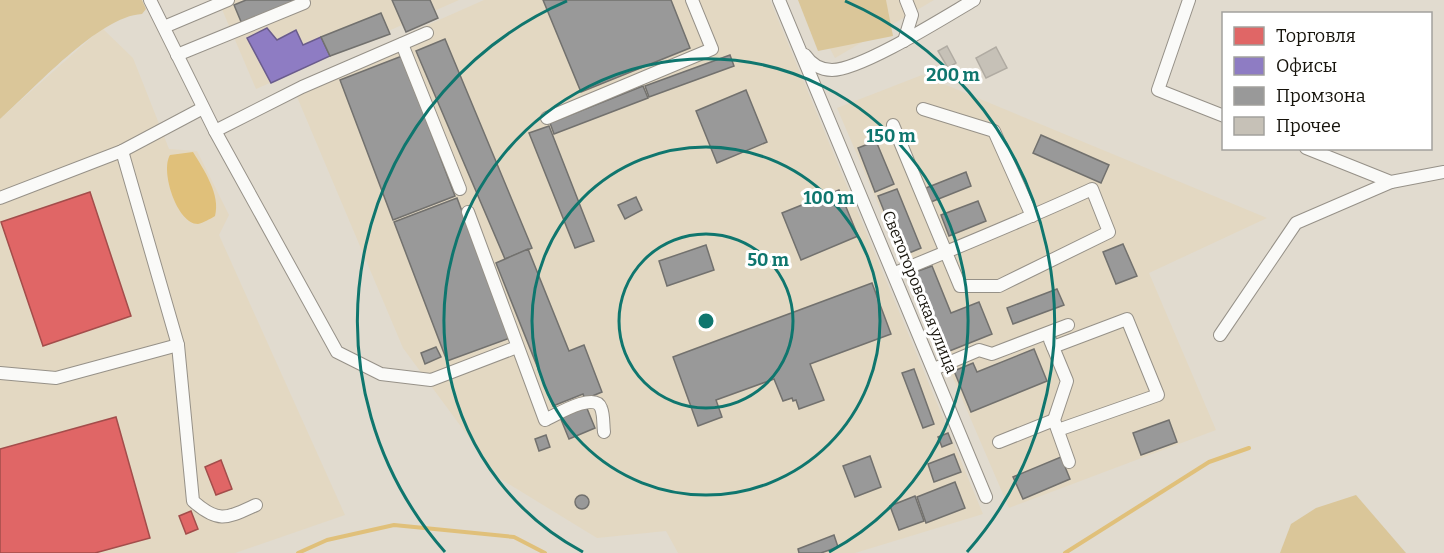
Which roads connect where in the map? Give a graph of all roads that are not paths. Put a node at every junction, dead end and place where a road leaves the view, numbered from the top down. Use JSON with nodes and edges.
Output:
{"nodes":[{"id":1,"x":150,"y":0,"type":"edge"},
{"id":2,"x":228,"y":0,"type":"edge"},
{"id":3,"x":692,"y":0,"type":"edge"},
{"id":4,"x":779,"y":0,"type":"edge"},
{"id":5,"x":906,"y":0,"type":"edge"},
{"id":6,"x":974,"y":0,"type":"edge"},
{"id":7,"x":1189,"y":0,"type":"edge"},
{"id":8,"x":304,"y":3,"type":"dead end"},
{"id":9,"x":164,"y":27,"type":"junction"},
{"id":10,"x":427,"y":33,"type":"dead end"},
{"id":11,"x":904,"y":40,"type":"junction"},
{"id":12,"x":402,"y":44,"type":"junction"},
{"id":13,"x":800,"y":49,"type":"junction"},
{"id":14,"x":177,"y":55,"type":"junction"},
{"id":15,"x":203,"y":108,"type":"junction"},
{"id":16,"x":923,"y":110,"type":"dead end"},
{"id":17,"x":1222,"y":115,"type":"edge"},
{"id":18,"x":547,"y":118,"type":"dead end"},
{"id":19,"x":894,"y":125,"type":"dead end"},
{"id":20,"x":215,"y":131,"type":"junction"},
{"id":21,"x":1311,"y":150,"type":"edge"},
{"id":22,"x":122,"y":151,"type":"junction"},
{"id":23,"x":1444,"y":172,"type":"edge"},
{"id":24,"x":1391,"y":182,"type":"junction"},
{"id":25,"x":460,"y":189,"type":"dead end"},
{"id":26,"x":0,"y":198,"type":"edge"},
{"id":27,"x":468,"y":212,"type":"dead end"},
{"id":28,"x":1032,"y":216,"type":"junction"},
{"id":29,"x":946,"y":252,"type":"junction"},
{"id":30,"x":894,"y":273,"type":"junction"},
{"id":31,"x":1068,"y":325,"type":"dead end"},
{"id":32,"x":1048,"y":333,"type":"junction"},
{"id":33,"x":1220,"y":335,"type":"dead end"},
{"id":34,"x":178,"y":345,"type":"junction"},
{"id":35,"x":517,"y":347,"type":"junction"},
{"id":36,"x":1053,"y":347,"type":"junction"},
{"id":37,"x":934,"y":369,"type":"junction"},
{"id":38,"x":0,"y":373,"type":"edge"},
{"id":39,"x":1056,"y":425,"type":"junction"},
{"id":40,"x":604,"y":432,"type":"dead end"},
{"id":41,"x":999,"y":442,"type":"dead end"},
{"id":42,"x":1069,"y":462,"type":"dead end"},
{"id":43,"x":986,"y":497,"type":"dead end"},
{"id":44,"x":256,"y":505,"type":"dead end"}],
"edges":[{"from":1,"to":9,"type":"street"},
{"from":2,"to":9,"type":"street"},
{"from":3,"to":18,"type":"street"},
{"from":4,"to":13,"type":"street","name":"Светогоровская улица"},
{"from":5,"to":11,"type":"street"},
{"from":6,"to":11,"type":"street"},
{"from":7,"to":17,"type":"street"},
{"from":8,"to":14,"type":"street"},
{"from":9,"to":14,"type":"street"},
{"from":10,"to":12,"type":"street"},
{"from":11,"to":13,"type":"street"},
{"from":12,"to":20,"type":"street"},
{"from":12,"to":25,"type":"street"},
{"from":13,"to":30,"type":"street","name":"Светогоровская улица"},
{"from":14,"to":15,"type":"street"},
{"from":15,"to":20,"type":"street"},
{"from":15,"to":22,"type":"street"},
{"from":16,"to":28,"type":"street"},
{"from":19,"to":29,"type":"street"},
{"from":20,"to":35,"type":"street"},
{"from":21,"to":24,"type":"street"},
{"from":22,"to":26,"type":"street"},
{"from":22,"to":34,"type":"street"},
{"from":23,"to":24,"type":"street"},
{"from":24,"to":33,"type":"street"},
{"from":27,"to":35,"type":"street"},
{"from":28,"to":29,"type":"street"},
{"from":28,"to":29,"type":"street"},
{"from":29,"to":30,"type":"street"},
{"from":30,"to":37,"type":"street","name":"Светогоровская улица"},
{"from":31,"to":32,"type":"street"},
{"from":32,"to":36,"type":"street"},
{"from":32,"to":37,"type":"street"},
{"from":34,"to":38,"type":"street"},
{"from":34,"to":44,"type":"street"},
{"from":35,"to":40,"type":"street"},
{"from":36,"to":39,"type":"street"},
{"from":36,"to":39,"type":"street"},
{"from":37,"to":43,"type":"street","name":"Светогоровская улица"},
{"from":39,"to":41,"type":"street"},
{"from":39,"to":42,"type":"street"}]}
